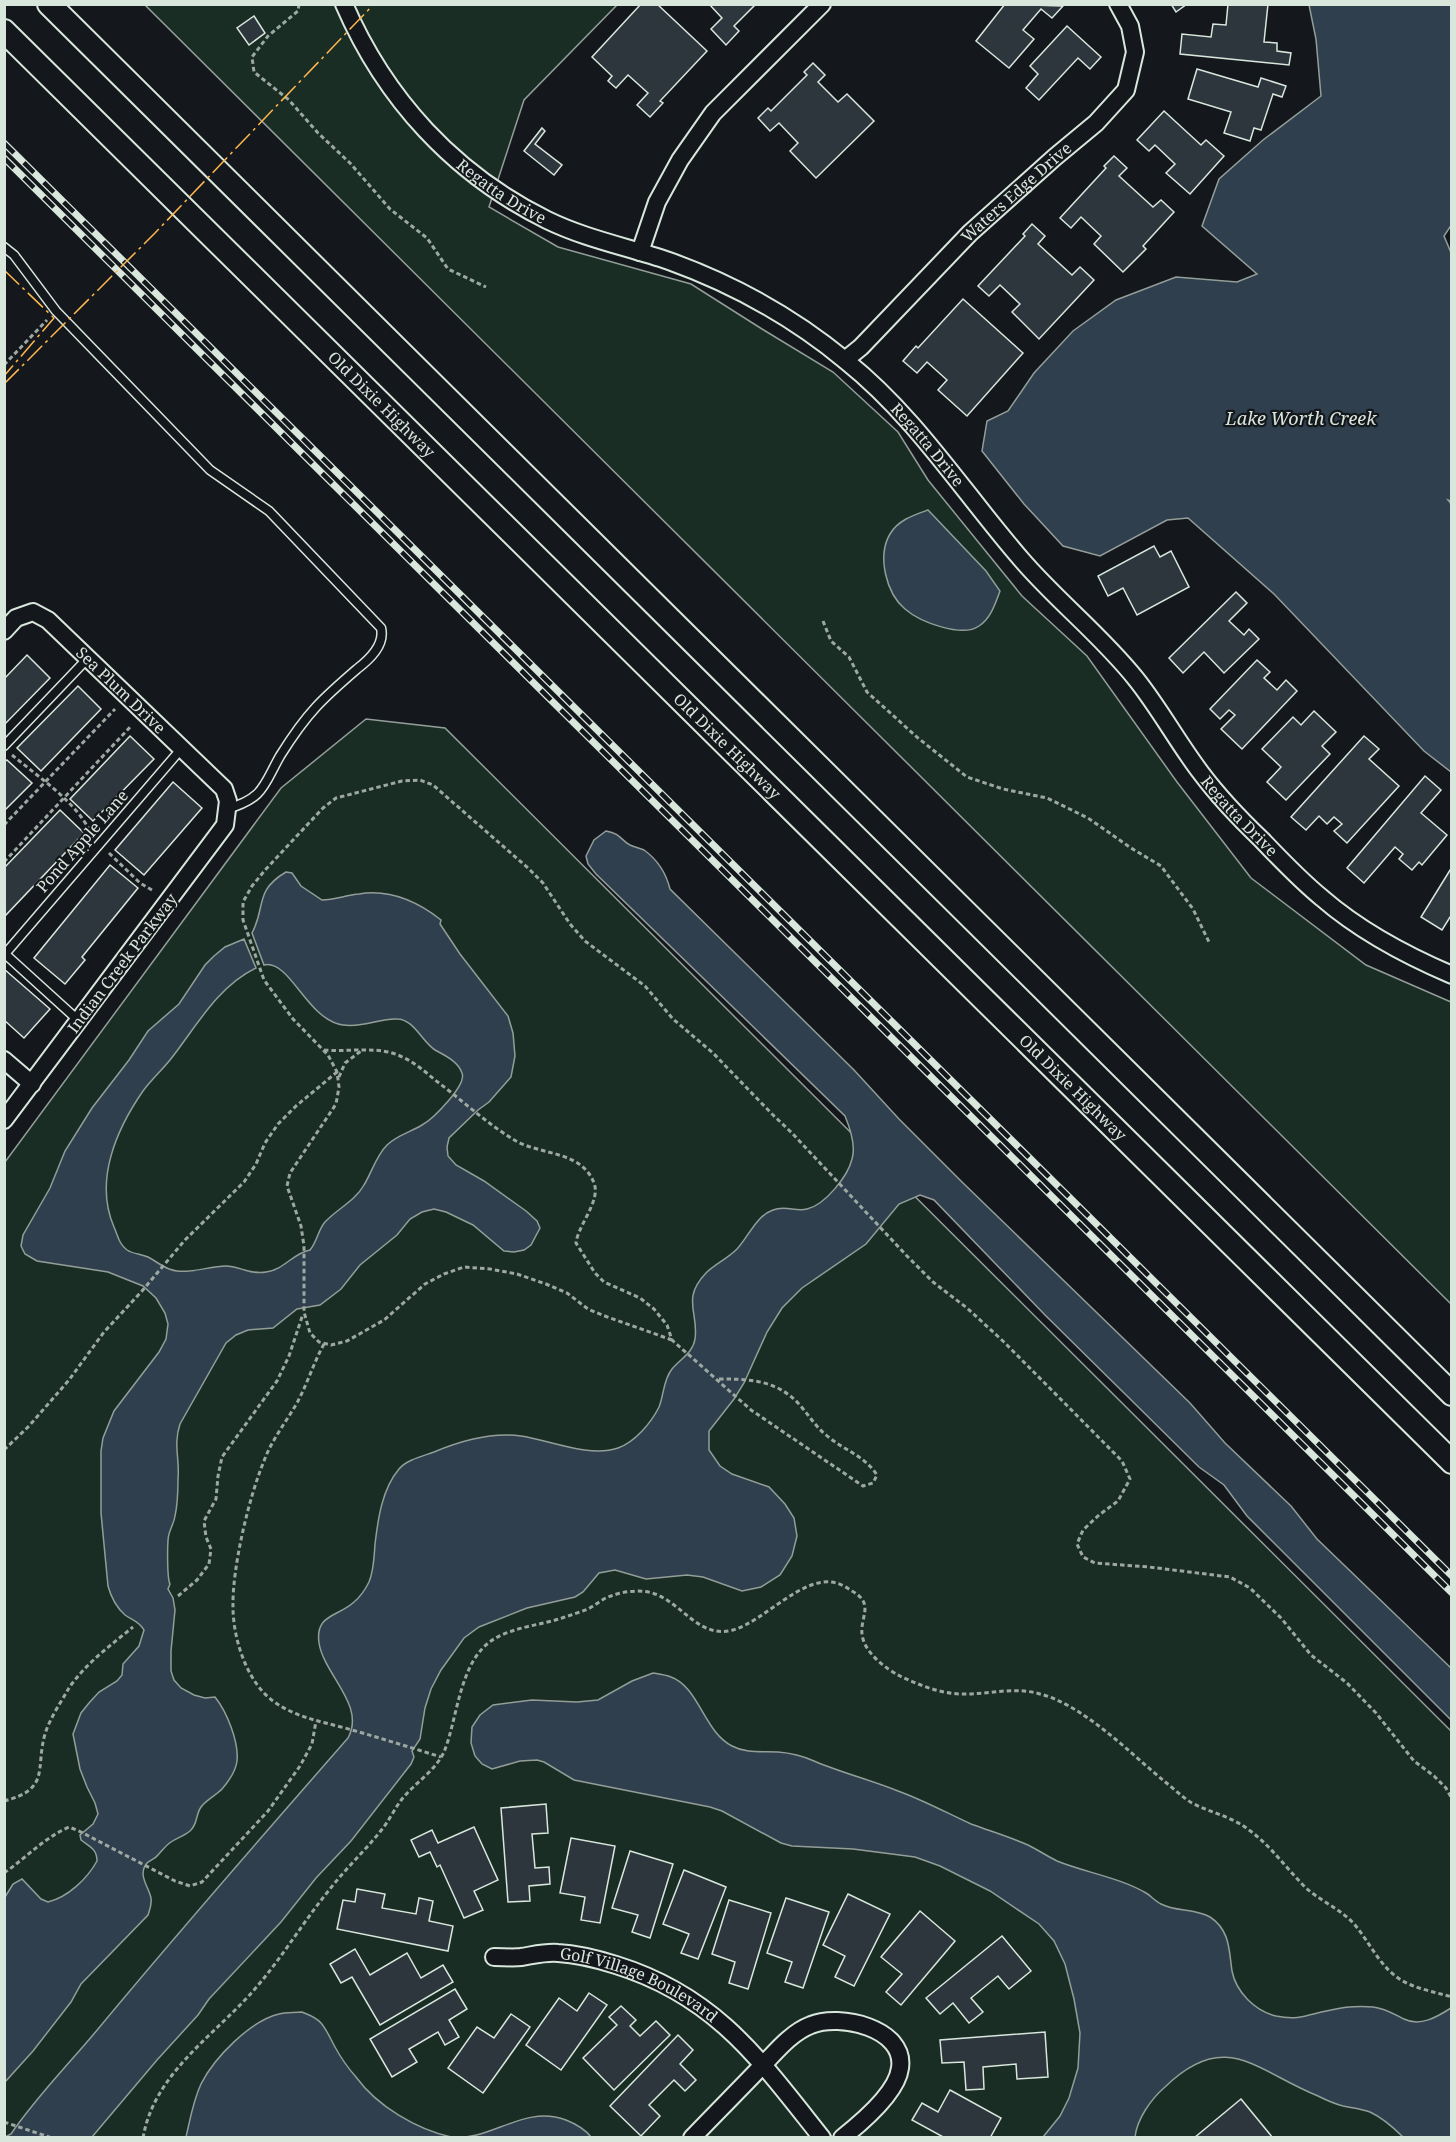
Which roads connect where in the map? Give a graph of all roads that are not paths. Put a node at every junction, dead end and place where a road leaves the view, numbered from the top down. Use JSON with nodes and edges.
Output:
{"nodes":[{"id":1,"x":49,"y":4,"type":"edge"},
{"id":2,"x":344,"y":4,"type":"edge"},
{"id":3,"x":822,"y":4,"type":"edge"},
{"id":4,"x":1118,"y":4,"type":"edge"},
{"id":5,"x":4,"y":31,"type":"edge"},
{"id":6,"x":4,"y":247,"type":"edge"},
{"id":7,"x":640,"y":252,"type":"junction"},
{"id":8,"x":845,"y":360,"type":"junction"},
{"id":9,"x":4,"y":631,"type":"edge"},
{"id":10,"x":88,"y":658,"type":"junction"},
{"id":11,"x":6,"y":748,"type":"edge"},
{"id":12,"x":182,"y":748,"type":"junction"},
{"id":13,"x":228,"y":805,"type":"junction"},
{"id":14,"x":5,"y":954,"type":"edge"},
{"id":15,"x":1452,"y":975,"type":"edge"},
{"id":16,"x":79,"y":1021,"type":"junction"},
{"id":17,"x":4,"y":1060,"type":"edge"},
{"id":18,"x":32,"y":1084,"type":"junction"},
{"id":19,"x":4,"y":1120,"type":"edge"},
{"id":20,"x":1452,"y":1394,"type":"edge"},
{"id":21,"x":1452,"y":1462,"type":"edge"},
{"id":22,"x":494,"y":1957,"type":"dead end"},
{"id":23,"x":764,"y":2064,"type":"junction"},
{"id":24,"x":692,"y":2138,"type":"edge"},
{"id":25,"x":822,"y":2138,"type":"edge"},
{"id":26,"x":842,"y":2138,"type":"edge"}],
"edges":[{"from":1,"to":20,"type":"main road"},
{"from":2,"to":7,"type":"street","name":"Regatta Drive"},
{"from":3,"to":7,"type":"street"},
{"from":4,"to":8,"type":"street","name":"Waters Edge Drive"},
{"from":5,"to":21,"type":"main road","name":"Old Dixie Highway"},
{"from":6,"to":13,"type":"lane"},
{"from":7,"to":8,"type":"street","name":"Regatta Drive"},
{"from":8,"to":15,"type":"street","name":"Regatta Drive"},
{"from":9,"to":10,"type":"street","name":"Sea Plum Drive"},
{"from":10,"to":11,"type":"lane"},
{"from":10,"to":12,"type":"street","name":"Sea Plum Drive"},
{"from":12,"to":13,"type":"street","name":"Sea Plum Drive"},
{"from":12,"to":14,"type":"lane","name":"Pond Apple Lane"},
{"from":13,"to":16,"type":"street","name":"Indian Creek Parkway"},
{"from":14,"to":16,"type":"lane"},
{"from":16,"to":18,"type":"street","name":"Indian Creek Parkway"},
{"from":17,"to":18,"type":"street"},
{"from":18,"to":19,"type":"street","name":"Indian Creek Parkway"},
{"from":22,"to":23,"type":"street","name":"Golf Village Boulevard"},
{"from":23,"to":24,"type":"street"},
{"from":23,"to":25,"type":"street","name":"Golf Village Boulevard"},
{"from":23,"to":26,"type":"street"}]}
